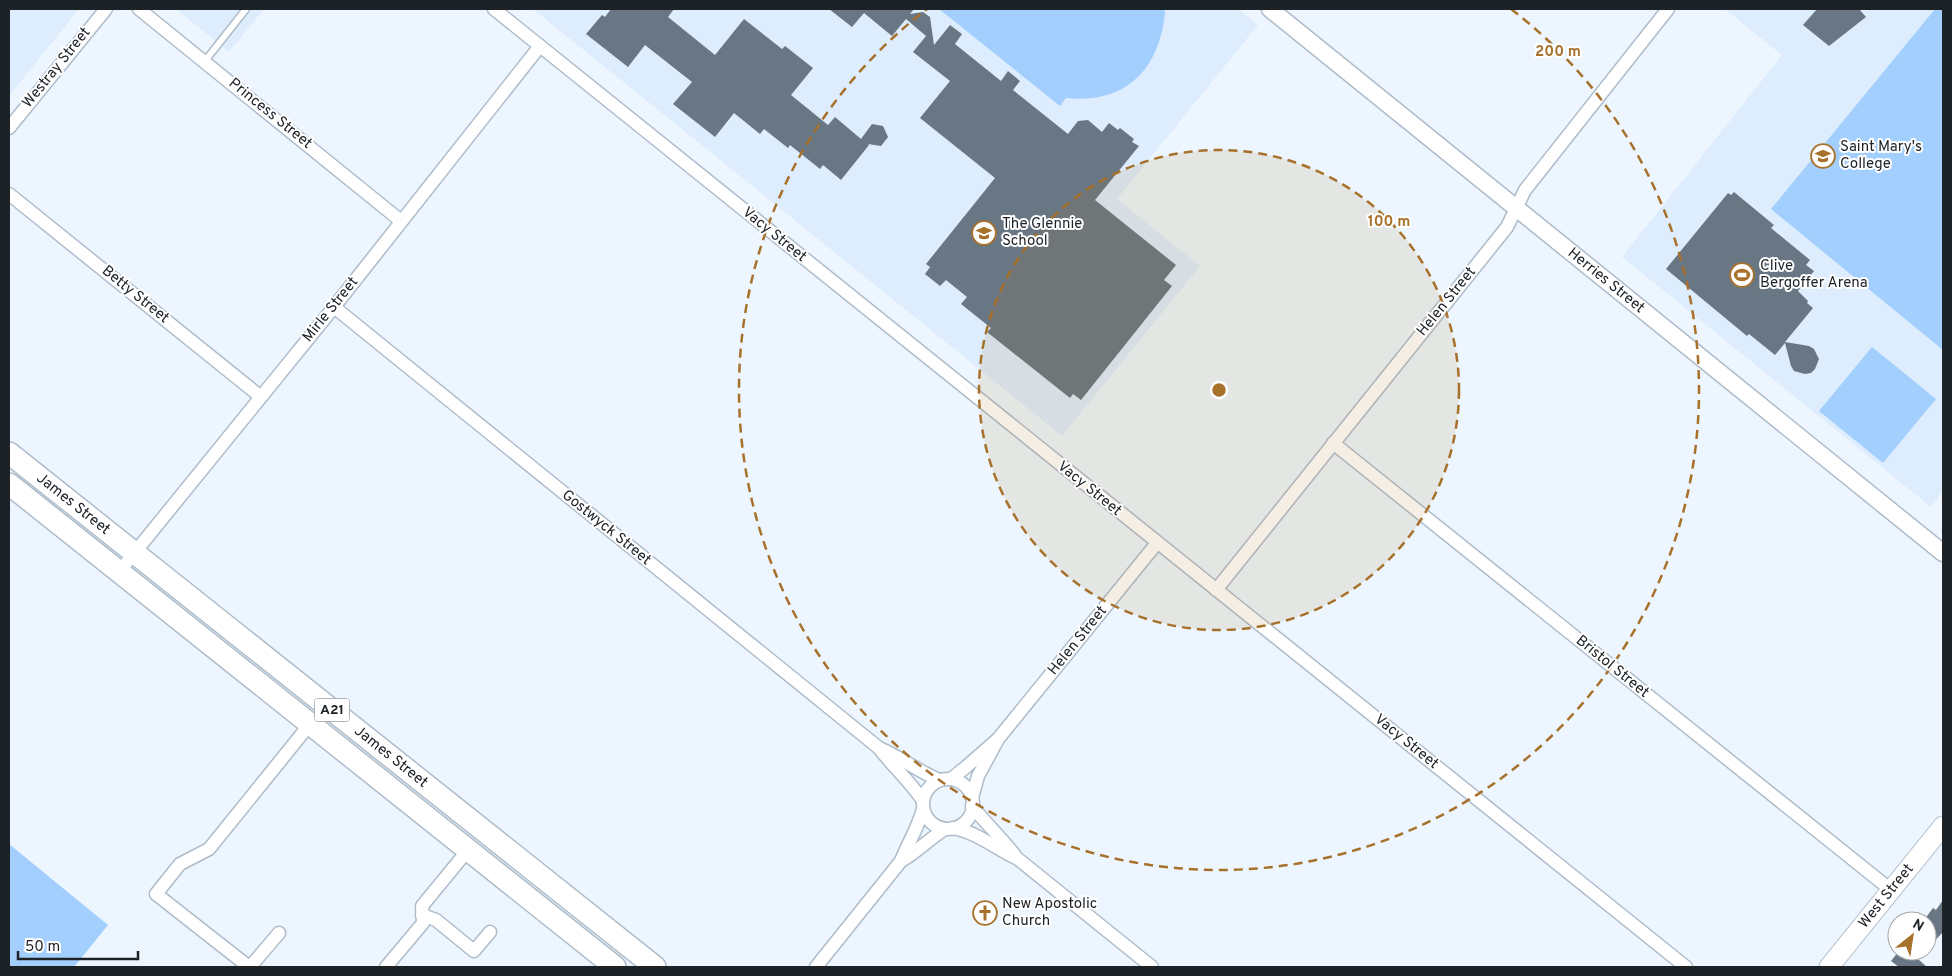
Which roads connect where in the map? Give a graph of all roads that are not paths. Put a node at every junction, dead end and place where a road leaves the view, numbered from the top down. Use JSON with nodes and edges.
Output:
{"nodes":[{"id":1,"x":106,"y":9,"type":"edge"},
{"id":2,"x":139,"y":9,"type":"edge"},
{"id":3,"x":246,"y":9,"type":"edge"},
{"id":4,"x":494,"y":9,"type":"edge"},
{"id":5,"x":1270,"y":9,"type":"edge"},
{"id":6,"x":1668,"y":9,"type":"edge"},
{"id":7,"x":540,"y":46,"type":"junction"},
{"id":8,"x":205,"y":61,"type":"junction"},
{"id":9,"x":9,"y":128,"type":"edge"},
{"id":10,"x":9,"y":194,"type":"edge"},
{"id":11,"x":1517,"y":208,"type":"junction"},
{"id":12,"x":401,"y":221,"type":"junction"},
{"id":13,"x":334,"y":307,"type":"junction"},
{"id":14,"x":261,"y":397,"type":"junction"},
{"id":15,"x":1333,"y":443,"type":"junction"},
{"id":16,"x":9,"y":453,"type":"edge"},
{"id":17,"x":9,"y":484,"type":"edge"},
{"id":18,"x":1157,"y":543,"type":"junction"},
{"id":19,"x":1943,"y":553,"type":"edge"},
{"id":20,"x":135,"y":554,"type":"junction"},
{"id":21,"x":119,"y":572,"type":"junction"},
{"id":22,"x":1216,"y":590,"type":"junction"},
{"id":23,"x":310,"y":724,"type":"junction"},
{"id":24,"x":998,"y":739,"type":"junction"},
{"id":25,"x":879,"y":748,"type":"junction"},
{"id":26,"x":945,"y":780,"type":"junction"},
{"id":27,"x":972,"y":802,"type":"junction"},
{"id":28,"x":923,"y":805,"type":"junction"},
{"id":29,"x":1943,"y":826,"type":"edge"},
{"id":30,"x":949,"y":828,"type":"junction"},
{"id":31,"x":468,"y":850,"type":"junction"},
{"id":32,"x":1018,"y":859,"type":"junction"},
{"id":33,"x":901,"y":862,"type":"junction"},
{"id":34,"x":1891,"y":890,"type":"junction"},
{"id":35,"x":422,"y":915,"type":"junction"},
{"id":36,"x":490,"y":932,"type":"dead end"},
{"id":37,"x":279,"y":933,"type":"dead end"},
{"id":38,"x":250,"y":967,"type":"edge"},
{"id":39,"x":386,"y":967,"type":"edge"},
{"id":40,"x":615,"y":967,"type":"edge"},
{"id":41,"x":655,"y":967,"type":"edge"},
{"id":42,"x":816,"y":967,"type":"edge"},
{"id":43,"x":1152,"y":967,"type":"edge"},
{"id":44,"x":1686,"y":967,"type":"edge"},
{"id":45,"x":1830,"y":967,"type":"edge"}],
"edges":[{"from":1,"to":9,"type":"street","name":"Westray Street"},
{"from":2,"to":8,"type":"street","name":"Princess Street"},
{"from":3,"to":8,"type":"lane"},
{"from":4,"to":7,"type":"street","name":"Vacy Street"},
{"from":5,"to":11,"type":"street","name":"Herries Street"},
{"from":6,"to":11,"type":"street","name":"Helen Street"},
{"from":7,"to":12,"type":"street","name":"Mirle Street"},
{"from":7,"to":18,"type":"street","name":"Vacy Street"},
{"from":8,"to":12,"type":"street","name":"Princess Street"},
{"from":10,"to":14,"type":"street","name":"Betty Street"},
{"from":11,"to":15,"type":"street","name":"Helen Street"},
{"from":11,"to":19,"type":"street","name":"Herries Street"},
{"from":12,"to":13,"type":"street","name":"Mirle Street"},
{"from":13,"to":14,"type":"street","name":"Mirle Street"},
{"from":13,"to":25,"type":"street","name":"Gostwyck Street"},
{"from":14,"to":20,"type":"street","name":"Mirle Street"},
{"from":15,"to":22,"type":"street","name":"Helen Street"},
{"from":15,"to":34,"type":"street","name":"Bristol Street"},
{"from":16,"to":20,"type":"highway","name":"James Street","number":"A21"},
{"from":17,"to":21,"type":"highway","name":"James Street","number":"A21"},
{"from":18,"to":22,"type":"street","name":"Vacy Street"},
{"from":18,"to":24,"type":"street","name":"Helen Street"},
{"from":20,"to":21,"type":"street","name":"Mirle Street"},
{"from":20,"to":41,"type":"highway","name":"James Street","number":"A21"},
{"from":21,"to":23,"type":"highway","name":"James Street","number":"A21"},
{"from":22,"to":44,"type":"street","name":"Vacy Street"},
{"from":23,"to":31,"type":"highway","name":"James Street","number":"A21"},
{"from":23,"to":38,"type":"street"},
{"from":24,"to":26,"type":"street","name":"Helen Street"},
{"from":24,"to":27,"type":"street","name":"Helen Street"},
{"from":25,"to":26,"type":"street","name":"Gostwyck Street"},
{"from":25,"to":28,"type":"street","name":"Gostwyck Street"},
{"from":26,"to":27,"type":"street"},
{"from":26,"to":28,"type":"street"},
{"from":27,"to":30,"type":"street"},
{"from":27,"to":32,"type":"street"},
{"from":28,"to":30,"type":"street"},
{"from":28,"to":33,"type":"street"},
{"from":29,"to":34,"type":"main road","name":"West Street"},
{"from":30,"to":32,"type":"street"},
{"from":30,"to":33,"type":"street"},
{"from":31,"to":35,"type":"street"},
{"from":31,"to":40,"type":"highway","name":"James Street","number":"A21"},
{"from":32,"to":43,"type":"street"},
{"from":33,"to":42,"type":"street"},
{"from":34,"to":45,"type":"main road","name":"West Street"},
{"from":35,"to":36,"type":"street"},
{"from":35,"to":39,"type":"street"},
{"from":37,"to":38,"type":"street"}]}
